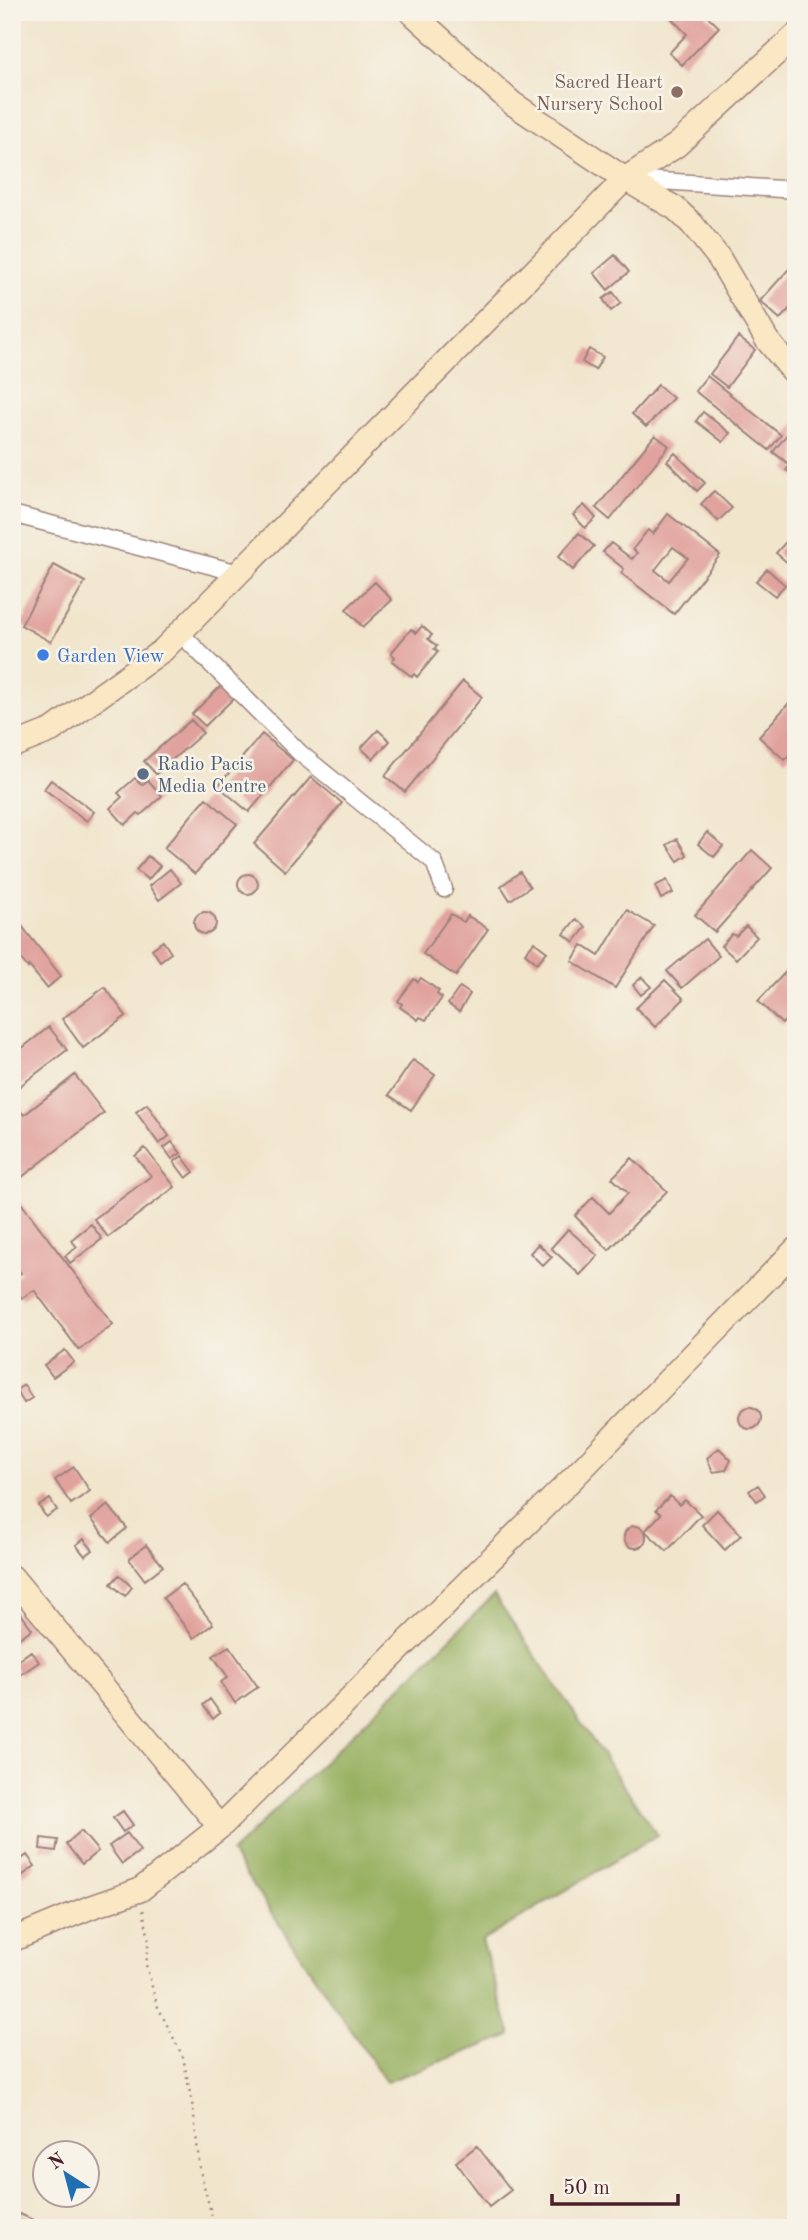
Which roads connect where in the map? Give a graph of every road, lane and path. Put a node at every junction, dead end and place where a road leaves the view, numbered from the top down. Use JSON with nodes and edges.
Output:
{"nodes":[{"id":1,"x":411,"y":12,"type":"edge"},
{"id":2,"x":796,"y":35,"type":"edge"},
{"id":3,"x":625,"y":179,"type":"junction"},
{"id":4,"x":796,"y":190,"type":"edge"},
{"id":5,"x":796,"y":375,"type":"edge"},
{"id":6,"x":12,"y":514,"type":"edge"},
{"id":7,"x":239,"y":573,"type":"junction"},
{"id":8,"x":180,"y":633,"type":"junction"},
{"id":9,"x":12,"y":746,"type":"edge"},
{"id":10,"x":444,"y":890,"type":"dead end"},
{"id":11,"x":796,"y":1249,"type":"edge"},
{"id":12,"x":12,"y":1577,"type":"edge"},
{"id":13,"x":220,"y":1826,"type":"junction"},
{"id":14,"x":140,"y":1890,"type":"junction"},
{"id":15,"x":12,"y":1940,"type":"edge"},
{"id":16,"x":215,"y":2228,"type":"edge"}],
"edges":[{"from":1,"to":3,"type":"street"},
{"from":2,"to":3,"type":"street"},
{"from":3,"to":4,"type":"street"},
{"from":3,"to":5,"type":"street"},
{"from":3,"to":7,"type":"street"},
{"from":6,"to":7,"type":"street"},
{"from":7,"to":8,"type":"street"},
{"from":8,"to":9,"type":"street"},
{"from":8,"to":10,"type":"street"},
{"from":11,"to":13,"type":"street"},
{"from":12,"to":13,"type":"street"},
{"from":13,"to":14,"type":"street"},
{"from":14,"to":15,"type":"street"},
{"from":14,"to":16,"type":"path"}]}
